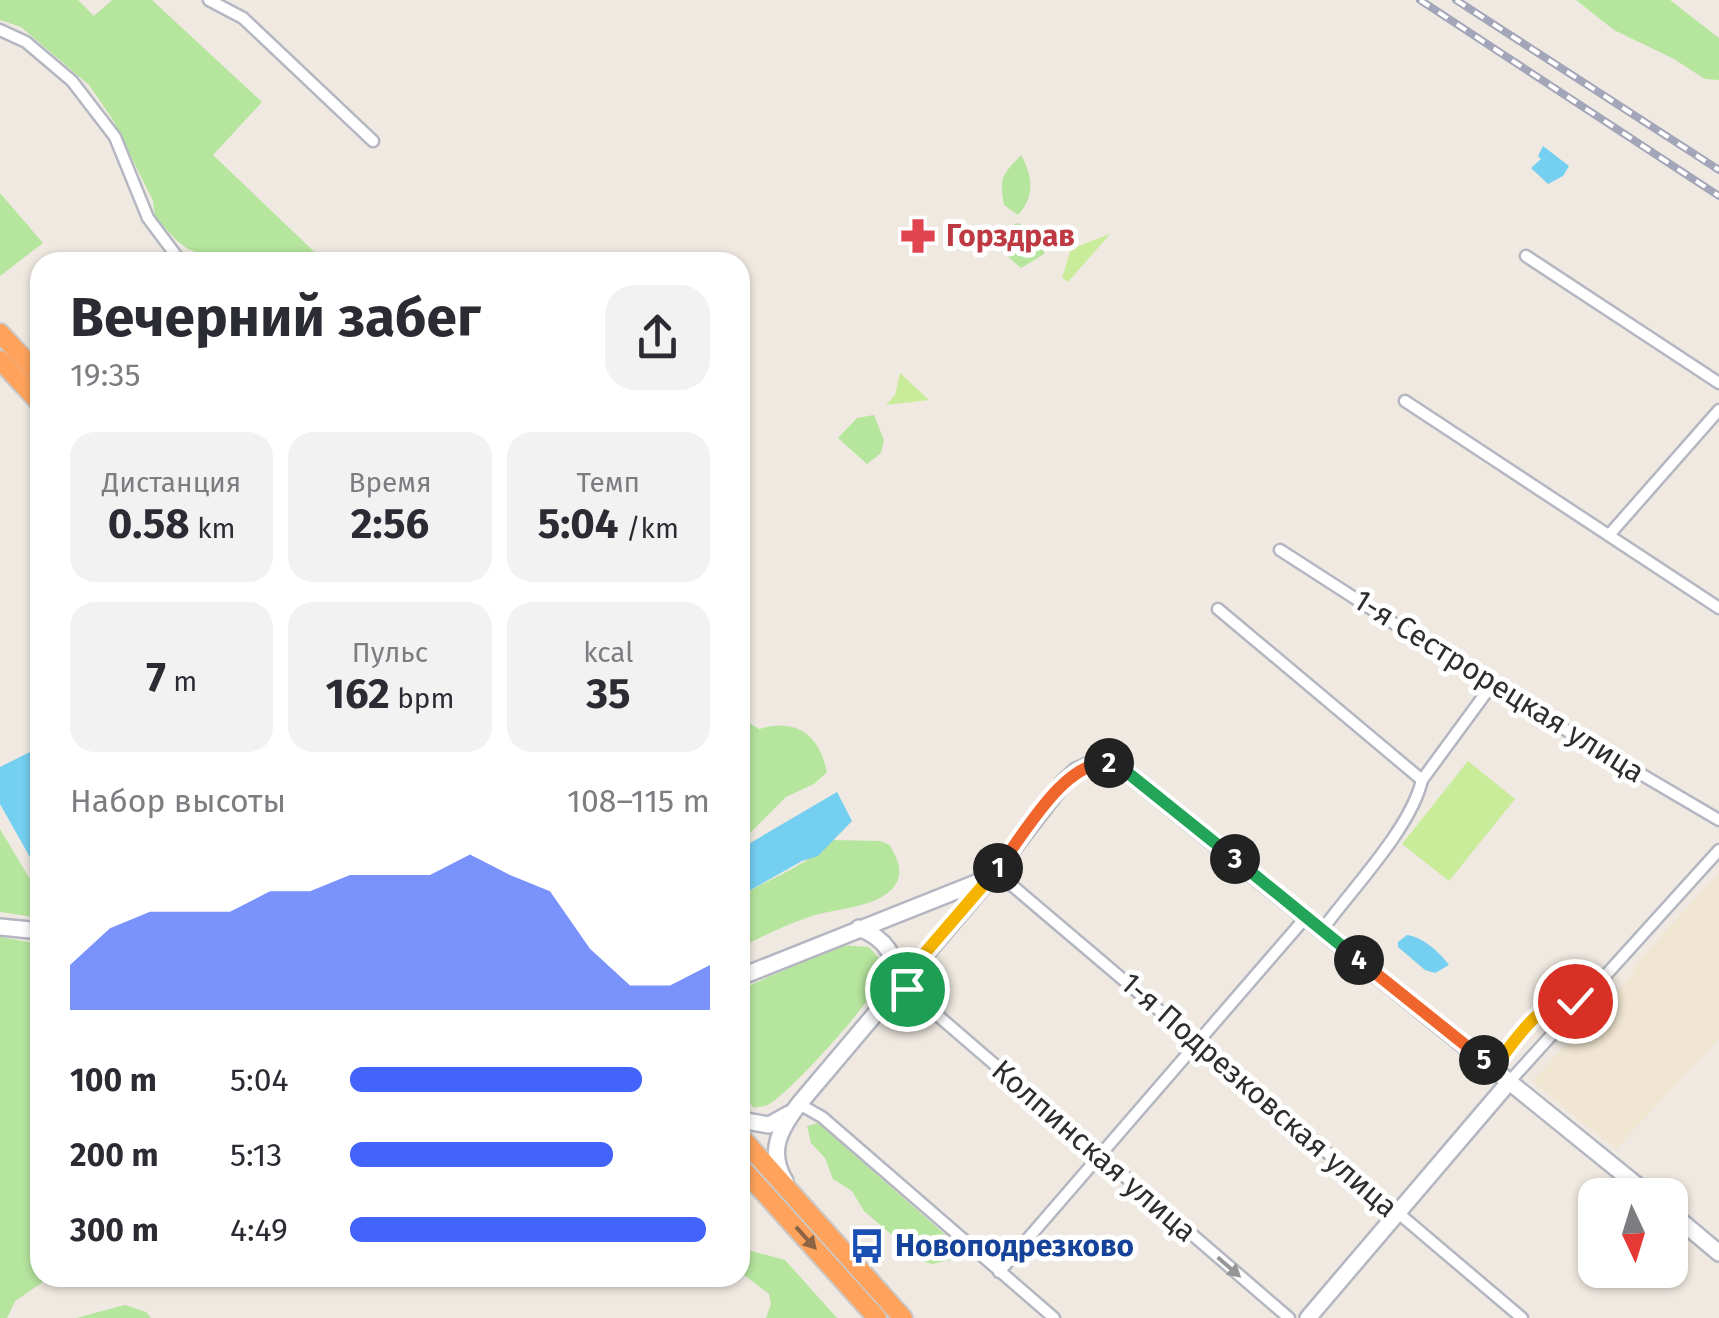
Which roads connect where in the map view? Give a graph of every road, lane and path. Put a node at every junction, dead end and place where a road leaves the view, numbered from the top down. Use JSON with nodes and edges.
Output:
{"nodes":[{"id":1,"x":208,"y":0,"type":"edge"},
{"id":2,"x":0,"y":30,"type":"edge"},
{"id":3,"x":373,"y":141,"type":"dead end"},
{"id":4,"x":174,"y":252,"type":"edge"},
{"id":5,"x":1526,"y":256,"type":"dead end"},
{"id":6,"x":0,"y":332,"type":"edge"},
{"id":7,"x":0,"y":360,"type":"edge"},
{"id":8,"x":30,"y":365,"type":"edge"},
{"id":9,"x":1719,"y":382,"type":"edge"},
{"id":10,"x":30,"y":393,"type":"edge"},
{"id":11,"x":1405,"y":401,"type":"dead end"},
{"id":12,"x":1719,"y":410,"type":"edge"},
{"id":13,"x":1610,"y":535,"type":"junction"},
{"id":14,"x":1280,"y":550,"type":"dead end"},
{"id":15,"x":1719,"y":608,"type":"edge"},
{"id":16,"x":1218,"y":610,"type":"dead end"},
{"id":17,"x":1491,"y":686,"type":"junction"},
{"id":18,"x":1422,"y":780,"type":"junction"},
{"id":19,"x":1719,"y":820,"type":"edge"},
{"id":20,"x":1719,"y":850,"type":"edge"},
{"id":21,"x":993,"y":874,"type":"junction"},
{"id":22,"x":1306,"y":917,"type":"junction"},
{"id":23,"x":0,"y":927,"type":"edge"},
{"id":24,"x":860,"y":928,"type":"junction"},
{"id":25,"x":30,"y":930,"type":"edge"},
{"id":26,"x":1322,"y":930,"type":"junction"},
{"id":27,"x":750,"y":972,"type":"edge"},
{"id":28,"x":900,"y":982,"type":"junction"},
{"id":29,"x":1580,"y":1002,"type":"junction"},
{"id":30,"x":1199,"y":1042,"type":"junction"},
{"id":31,"x":1493,"y":1068,"type":"junction"},
{"id":32,"x":1510,"y":1081,"type":"junction"},
{"id":33,"x":798,"y":1104,"type":"junction"},
{"id":34,"x":750,"y":1123,"type":"edge"},
{"id":35,"x":750,"y":1147,"type":"edge"},
{"id":36,"x":1102,"y":1158,"type":"junction"},
{"id":37,"x":750,"y":1177,"type":"edge"},
{"id":38,"x":1628,"y":1178,"type":"edge"},
{"id":39,"x":795,"y":1197,"type":"junction"},
{"id":40,"x":1398,"y":1214,"type":"junction"},
{"id":41,"x":1688,"y":1227,"type":"edge"},
{"id":42,"x":1719,"y":1252,"type":"edge"},
{"id":43,"x":1000,"y":1272,"type":"junction"},
{"id":44,"x":878,"y":1318,"type":"edge"},
{"id":45,"x":903,"y":1318,"type":"edge"},
{"id":46,"x":1054,"y":1318,"type":"edge"},
{"id":47,"x":1289,"y":1318,"type":"edge"},
{"id":48,"x":1308,"y":1318,"type":"edge"},
{"id":49,"x":1522,"y":1318,"type":"edge"}],
"edges":[{"from":1,"to":3,"type":"street"},
{"from":2,"to":4,"type":"street"},
{"from":5,"to":9,"type":"street"},
{"from":6,"to":8,"type":"highway"},
{"from":7,"to":10,"type":"highway"},
{"from":11,"to":13,"type":"street"},
{"from":12,"to":13,"type":"street"},
{"from":13,"to":15,"type":"street"},
{"from":14,"to":17,"type":"street","name":"1-я Сестрорецкая улица"},
{"from":16,"to":18,"type":"street"},
{"from":17,"to":18,"type":"street"},
{"from":17,"to":19,"type":"street","name":"1-я Сестрорецкая улица"},
{"from":18,"to":26,"type":"street"},
{"from":20,"to":29,"type":"street"},
{"from":21,"to":22,"type":"street"},
{"from":21,"to":24,"type":"street"},
{"from":21,"to":28,"type":"street"},
{"from":21,"to":30,"type":"street","name":"1-я Подрезковская улица"},
{"from":22,"to":26,"type":"street"},
{"from":22,"to":30,"type":"street"},
{"from":23,"to":25,"type":"street"},
{"from":24,"to":27,"type":"street"},
{"from":24,"to":28,"type":"street"},
{"from":26,"to":31,"type":"street"},
{"from":28,"to":33,"type":"street"},
{"from":28,"to":36,"type":"street","name":"Колпинская улица"},
{"from":29,"to":31,"type":"street"},
{"from":29,"to":32,"type":"street"},
{"from":30,"to":36,"type":"street"},
{"from":30,"to":40,"type":"street","name":"1-я Подрезковская улица"},
{"from":31,"to":32,"type":"street"},
{"from":32,"to":38,"type":"street"},
{"from":32,"to":40,"type":"street"},
{"from":33,"to":34,"type":"street"},
{"from":33,"to":39,"type":"street"},
{"from":33,"to":43,"type":"street"},
{"from":35,"to":39,"type":"highway"},
{"from":36,"to":43,"type":"street"},
{"from":36,"to":47,"type":"street","name":"Колпинская улица","one_way":true},
{"from":37,"to":44,"type":"highway","one_way":true},
{"from":39,"to":45,"type":"highway"},
{"from":40,"to":48,"type":"street"},
{"from":40,"to":49,"type":"street","name":"1-я Подрезковская улица"},
{"from":41,"to":42,"type":"street"},
{"from":43,"to":46,"type":"street"}]}
